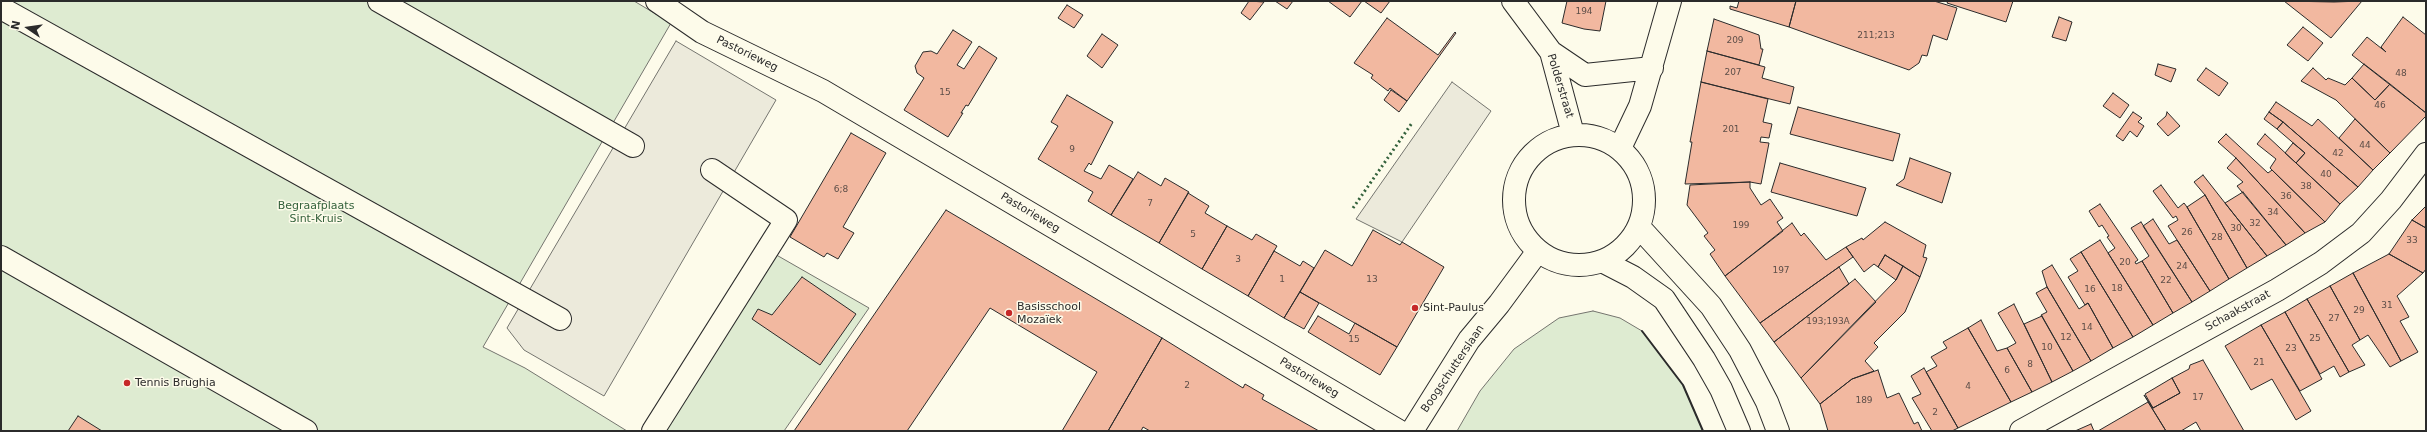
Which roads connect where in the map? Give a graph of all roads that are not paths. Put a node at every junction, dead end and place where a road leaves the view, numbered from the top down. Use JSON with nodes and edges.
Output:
{"nodes":[{"id":1,"x":379,"y":1,"type":"edge"},
{"id":2,"x":657,"y":1,"type":"edge"},
{"id":3,"x":1513,"y":1,"type":"edge"},
{"id":4,"x":1670,"y":1,"type":"edge"},
{"id":5,"x":1,"y":8,"type":"edge"},
{"id":6,"x":1551,"y":52,"type":"junction"},
{"id":7,"x":1652,"y":68,"type":"junction"},
{"id":8,"x":1573,"y":134,"type":"junction"},
{"id":9,"x":633,"y":146,"type":"dead end"},
{"id":10,"x":1620,"y":148,"type":"junction"},
{"id":11,"x":2426,"y":154,"type":"edge"},
{"id":12,"x":712,"y":170,"type":"dead end"},
{"id":13,"x":1639,"y":227,"type":"junction"},
{"id":14,"x":1538,"y":251,"type":"junction"},
{"id":15,"x":1,"y":257,"type":"edge"},
{"id":16,"x":1602,"y":261,"type":"junction"},
{"id":17,"x":560,"y":319,"type":"dead end"},
{"id":18,"x":306,"y":431,"type":"edge"},
{"id":19,"x":652,"y":431,"type":"edge"},
{"id":20,"x":1399,"y":431,"type":"edge"},
{"id":21,"x":1412,"y":431,"type":"edge"},
{"id":22,"x":1738,"y":431,"type":"edge"},
{"id":23,"x":1778,"y":431,"type":"edge"},
{"id":24,"x":2021,"y":431,"type":"edge"}],
"edges":[{"from":1,"to":9,"type":"street"},
{"from":2,"to":20,"type":"street","name":"Pastorieweg"},
{"from":3,"to":6,"type":"street","name":"Polderstraat"},
{"from":4,"to":7,"type":"street"},
{"from":5,"to":17,"type":"street"},
{"from":6,"to":7,"type":"street"},
{"from":6,"to":8,"type":"street","name":"Polderstraat"},
{"from":7,"to":10,"type":"street"},
{"from":8,"to":10,"type":"street"},
{"from":8,"to":14,"type":"street"},
{"from":10,"to":13,"type":"street"},
{"from":11,"to":24,"type":"street","name":"Schaakstraat"},
{"from":12,"to":19,"type":"street"},
{"from":13,"to":16,"type":"street"},
{"from":13,"to":23,"type":"street"},
{"from":14,"to":16,"type":"street"},
{"from":14,"to":21,"type":"street","name":"Boogschutterslaan"},
{"from":15,"to":18,"type":"street"},
{"from":16,"to":22,"type":"street"}]}
